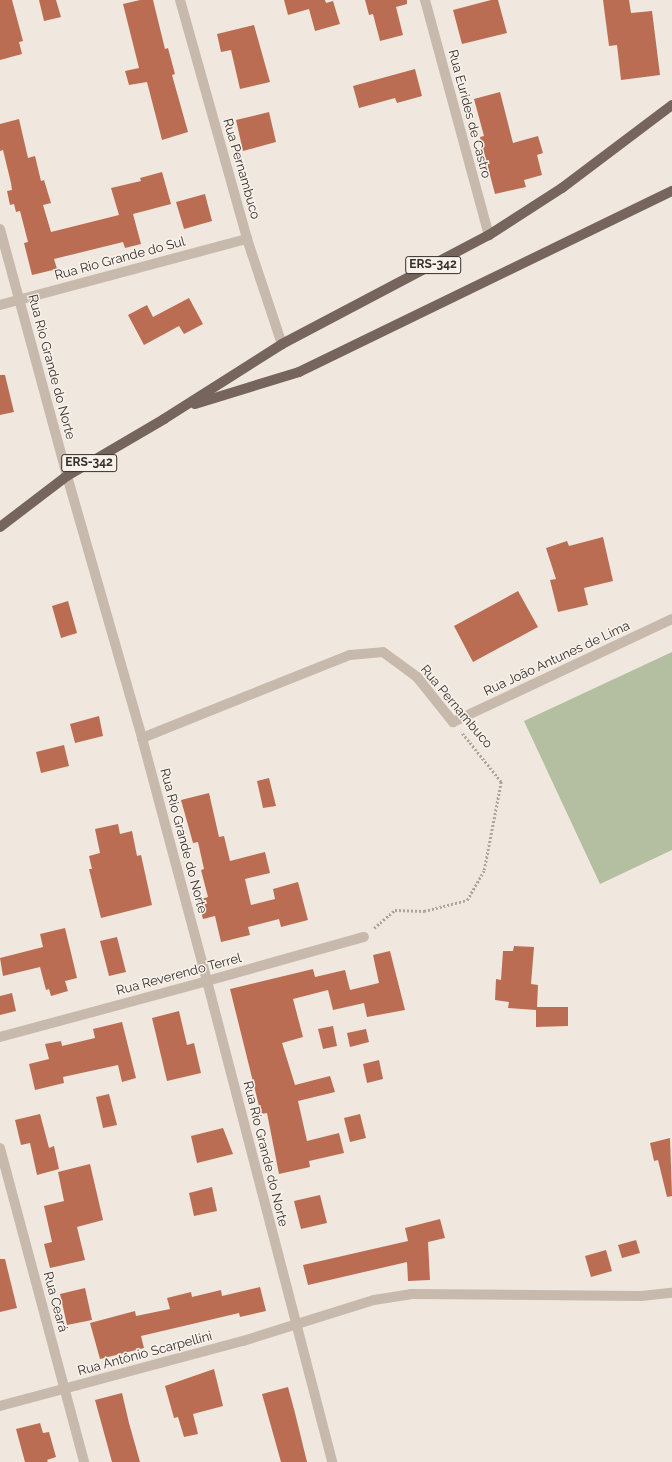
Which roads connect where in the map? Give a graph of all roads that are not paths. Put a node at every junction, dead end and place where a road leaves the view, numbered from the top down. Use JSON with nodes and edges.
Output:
{"nodes":[{"id":1,"x":180,"y":0,"type":"edge"},
{"id":2,"x":425,"y":0,"type":"edge"},
{"id":3,"x":672,"y":105,"type":"edge"},
{"id":4,"x":672,"y":191,"type":"edge"},
{"id":5,"x":0,"y":229,"type":"edge"},
{"id":6,"x":489,"y":235,"type":"junction"},
{"id":7,"x":247,"y":239,"type":"junction"},
{"id":8,"x":20,"y":299,"type":"junction"},
{"id":9,"x":0,"y":304,"type":"edge"},
{"id":10,"x":282,"y":344,"type":"junction"},
{"id":11,"x":184,"y":407,"type":"junction"},
{"id":12,"x":67,"y":476,"type":"junction"},
{"id":13,"x":0,"y":528,"type":"edge"},
{"id":14,"x":672,"y":619,"type":"edge"},
{"id":15,"x":453,"y":722,"type":"joint"},
{"id":16,"x":142,"y":738,"type":"junction"},
{"id":17,"x":364,"y":937,"type":"road end"},
{"id":18,"x":207,"y":981,"type":"junction"},
{"id":19,"x":0,"y":1037,"type":"edge"},
{"id":20,"x":0,"y":1148,"type":"edge"},
{"id":21,"x":672,"y":1293,"type":"edge"},
{"id":22,"x":296,"y":1324,"type":"junction"},
{"id":23,"x":64,"y":1388,"type":"junction"},
{"id":24,"x":0,"y":1406,"type":"edge"},
{"id":25,"x":84,"y":1462,"type":"edge"},
{"id":26,"x":332,"y":1462,"type":"edge"}],
"edges":[{"from":1,"to":7,"type":"street","name":"Rua Pernambuco"},
{"from":2,"to":6,"type":"street","name":"Rua Eurides de Castro"},
{"from":3,"to":6,"type":"main road","number":"ERS-342"},
{"from":4,"to":11,"type":"main road","number":"ERS-342"},
{"from":5,"to":8,"type":"street","name":"Rua Rio Grande do Norte"},
{"from":6,"to":10,"type":"main road","number":"ERS-342"},
{"from":7,"to":8,"type":"street","name":"Rua Rio Grande do Sul"},
{"from":7,"to":10,"type":"street","name":"Rua Pernambuco"},
{"from":8,"to":9,"type":"street","name":"Rua Rio Grande do Sul"},
{"from":8,"to":12,"type":"street","name":"Rua Rio Grande do Norte"},
{"from":10,"to":11,"type":"main road","number":"ERS-342"},
{"from":11,"to":12,"type":"main road","number":"ERS-342"},
{"from":12,"to":13,"type":"main road","number":"ERS-342"},
{"from":12,"to":16,"type":"street","name":"Rua Rio Grande do Norte"},
{"from":14,"to":15,"type":"street","name":"Rua João Antunes de Lima"},
{"from":15,"to":16,"type":"street","name":"Rua Pernambuco"},
{"from":16,"to":18,"type":"street","name":"Rua Rio Grande do Norte"},
{"from":17,"to":18,"type":"street","name":"Rua Reverendo Terrel"},
{"from":18,"to":19,"type":"street","name":"Rua Reverendo Terrel"},
{"from":18,"to":22,"type":"street","name":"Rua Rio Grande do Norte"},
{"from":20,"to":23,"type":"street","name":"Rua Ceará"},
{"from":21,"to":22,"type":"street","name":"Rua Antônio Scarpellini"},
{"from":22,"to":23,"type":"street","name":"Rua Antônio Scarpellini"},
{"from":22,"to":26,"type":"street","name":"Rua Rio Grande do Norte"},
{"from":23,"to":24,"type":"street","name":"Rua Antônio Scarpellini"},
{"from":23,"to":25,"type":"street","name":"Rua Ceará"}]}
